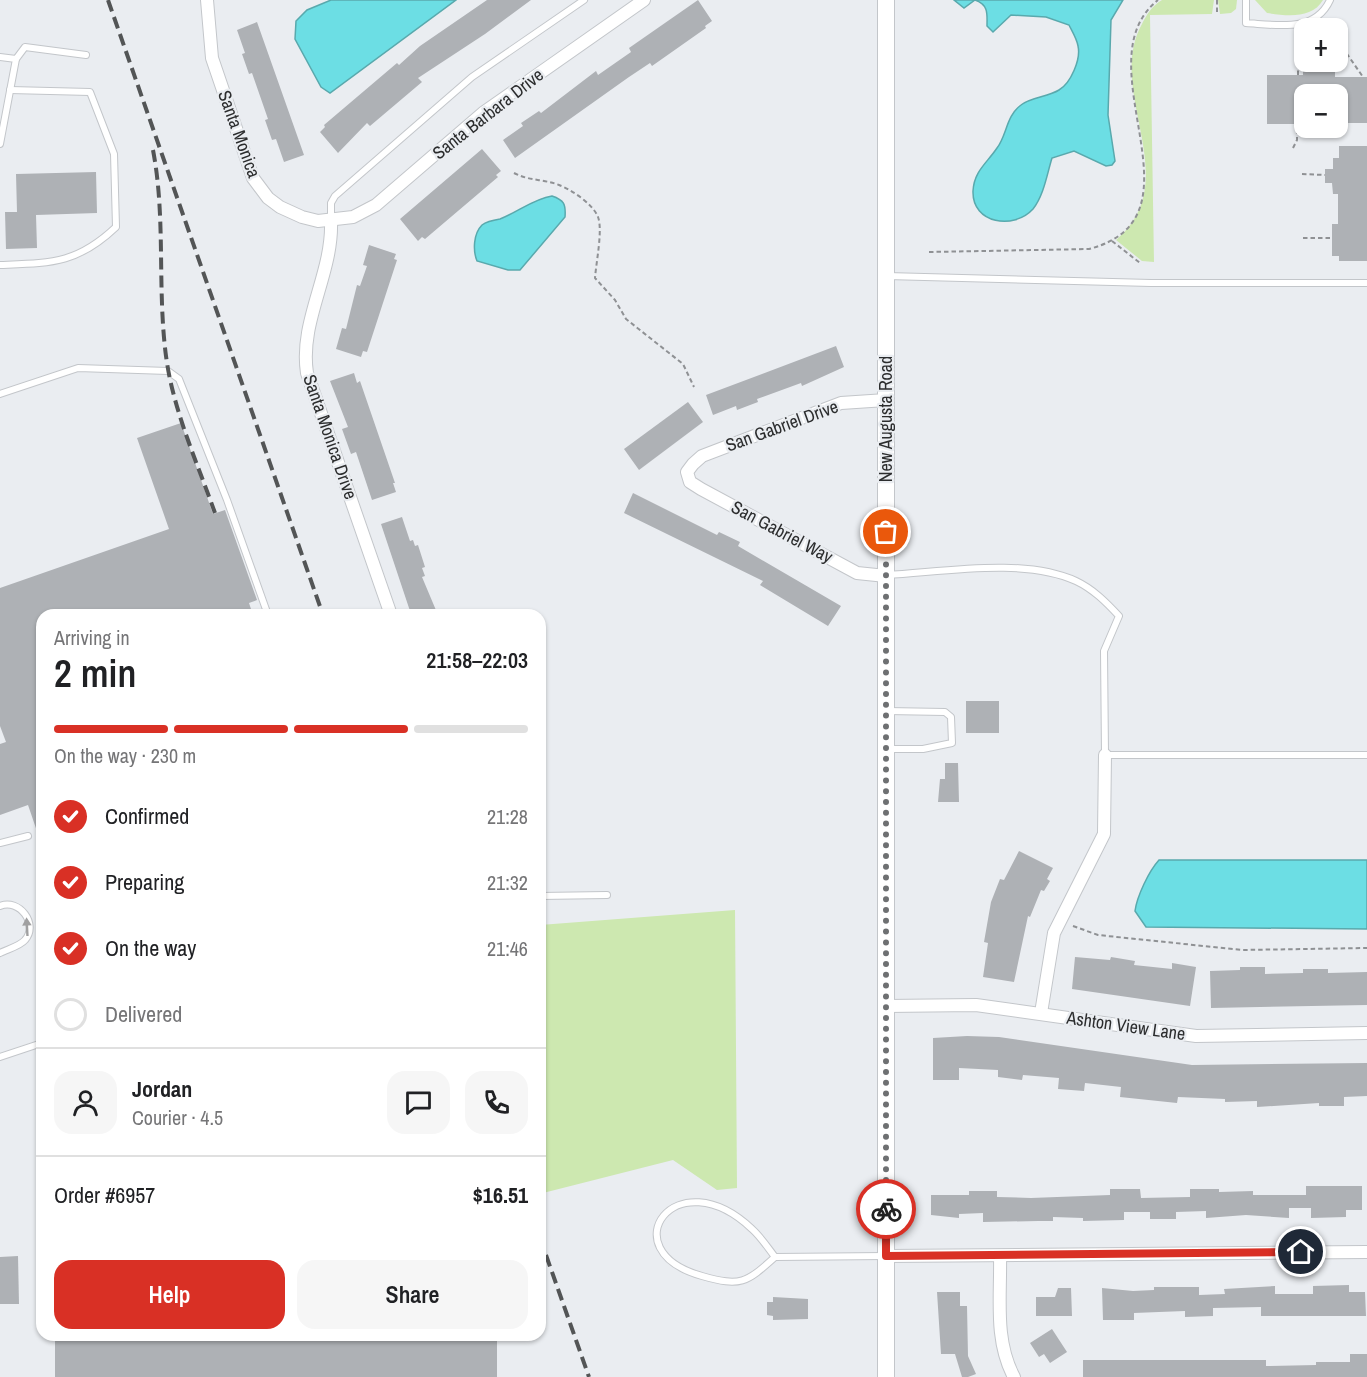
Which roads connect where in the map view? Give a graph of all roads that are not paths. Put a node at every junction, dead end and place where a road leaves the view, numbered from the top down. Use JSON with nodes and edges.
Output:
{"nodes":[{"id":1,"x":207,"y":0,"type":"edge"},
{"id":2,"x":584,"y":0,"type":"edge"},
{"id":3,"x":644,"y":0,"type":"edge"},
{"id":4,"x":886,"y":0,"type":"edge"},
{"id":5,"x":1246,"y":0,"type":"edge"},
{"id":6,"x":1330,"y":0,"type":"edge"},
{"id":7,"x":86,"y":55,"type":"dead end"},
{"id":8,"x":0,"y":57,"type":"edge"},
{"id":9,"x":16,"y":59,"type":"junction"},
{"id":10,"x":10,"y":90,"type":"junction"},
{"id":11,"x":0,"y":144,"type":"edge"},
{"id":12,"x":331,"y":221,"type":"junction"},
{"id":13,"x":0,"y":265,"type":"edge"},
{"id":14,"x":886,"y":276,"type":"junction"},
{"id":15,"x":1367,"y":283,"type":"edge"},
{"id":16,"x":0,"y":394,"type":"edge"},
{"id":17,"x":886,"y":400,"type":"junction"},
{"id":18,"x":687,"y":472,"type":"joint"},
{"id":19,"x":886,"y":576,"type":"junction"},
{"id":20,"x":266,"y":609,"type":"edge"},
{"id":21,"x":389,"y":609,"type":"edge"},
{"id":22,"x":886,"y":711,"type":"junction"},
{"id":23,"x":886,"y":749,"type":"junction"},
{"id":24,"x":1105,"y":755,"type":"junction"},
{"id":25,"x":1367,"y":755,"type":"edge"},
{"id":26,"x":28,"y":836,"type":"dead end"},
{"id":27,"x":0,"y":843,"type":"edge"},
{"id":28,"x":607,"y":895,"type":"dead end"},
{"id":29,"x":546,"y":896,"type":"edge"},
{"id":30,"x":0,"y":906,"type":"edge"},
{"id":31,"x":0,"y":952,"type":"edge"},
{"id":32,"x":886,"y":1006,"type":"junction"},
{"id":33,"x":1041,"y":1013,"type":"junction"},
{"id":34,"x":1367,"y":1033,"type":"edge"},
{"id":35,"x":36,"y":1045,"type":"edge"},
{"id":36,"x":0,"y":1057,"type":"edge"},
{"id":37,"x":1367,"y":1252,"type":"edge"},
{"id":38,"x":886,"y":1256,"type":"junction"},
{"id":39,"x":1000,"y":1256,"type":"junction"},
{"id":40,"x":775,"y":1257,"type":"junction"},
{"id":41,"x":886,"y":1377,"type":"edge"},
{"id":42,"x":1014,"y":1377,"type":"edge"}],
"edges":[{"from":1,"to":12,"type":"street","name":"Santa Monica"},
{"from":2,"to":12,"type":"lane"},
{"from":3,"to":12,"type":"street","name":"Santa Barbara Drive"},
{"from":4,"to":14,"type":"street","name":"New Augusta Road"},
{"from":5,"to":6,"type":"lane"},
{"from":7,"to":9,"type":"lane"},
{"from":8,"to":9,"type":"lane"},
{"from":9,"to":10,"type":"lane"},
{"from":10,"to":11,"type":"lane"},
{"from":10,"to":13,"type":"lane"},
{"from":12,"to":21,"type":"street","name":"Santa Monica Drive"},
{"from":14,"to":15,"type":"lane"},
{"from":14,"to":17,"type":"street","name":"New Augusta Road"},
{"from":16,"to":20,"type":"lane"},
{"from":17,"to":18,"type":"street","name":"San Gabriel Drive"},
{"from":17,"to":19,"type":"street","name":"New Augusta Road"},
{"from":18,"to":19,"type":"street","name":"San Gabriel Way"},
{"from":19,"to":22,"type":"street","name":"New Augusta Road"},
{"from":19,"to":24,"type":"lane"},
{"from":22,"to":23,"type":"street","name":"New Augusta Road"},
{"from":22,"to":23,"type":"lane"},
{"from":23,"to":32,"type":"street","name":"New Augusta Road"},
{"from":24,"to":25,"type":"lane"},
{"from":24,"to":33,"type":"street"},
{"from":26,"to":27,"type":"lane"},
{"from":28,"to":29,"type":"lane"},
{"from":31,"to":30,"type":"lane","one_way":true},
{"from":32,"to":33,"type":"street","name":"Ashton View Lane"},
{"from":32,"to":38,"type":"street","name":"New Augusta Road"},
{"from":33,"to":34,"type":"street","name":"Ashton View Lane"},
{"from":35,"to":36,"type":"lane"},
{"from":37,"to":39,"type":"street"},
{"from":38,"to":39,"type":"street"},
{"from":38,"to":40,"type":"lane"},
{"from":38,"to":41,"type":"street","name":"New Augusta Road"},
{"from":39,"to":42,"type":"street"},
{"from":40,"to":40,"type":"lane"}]}
